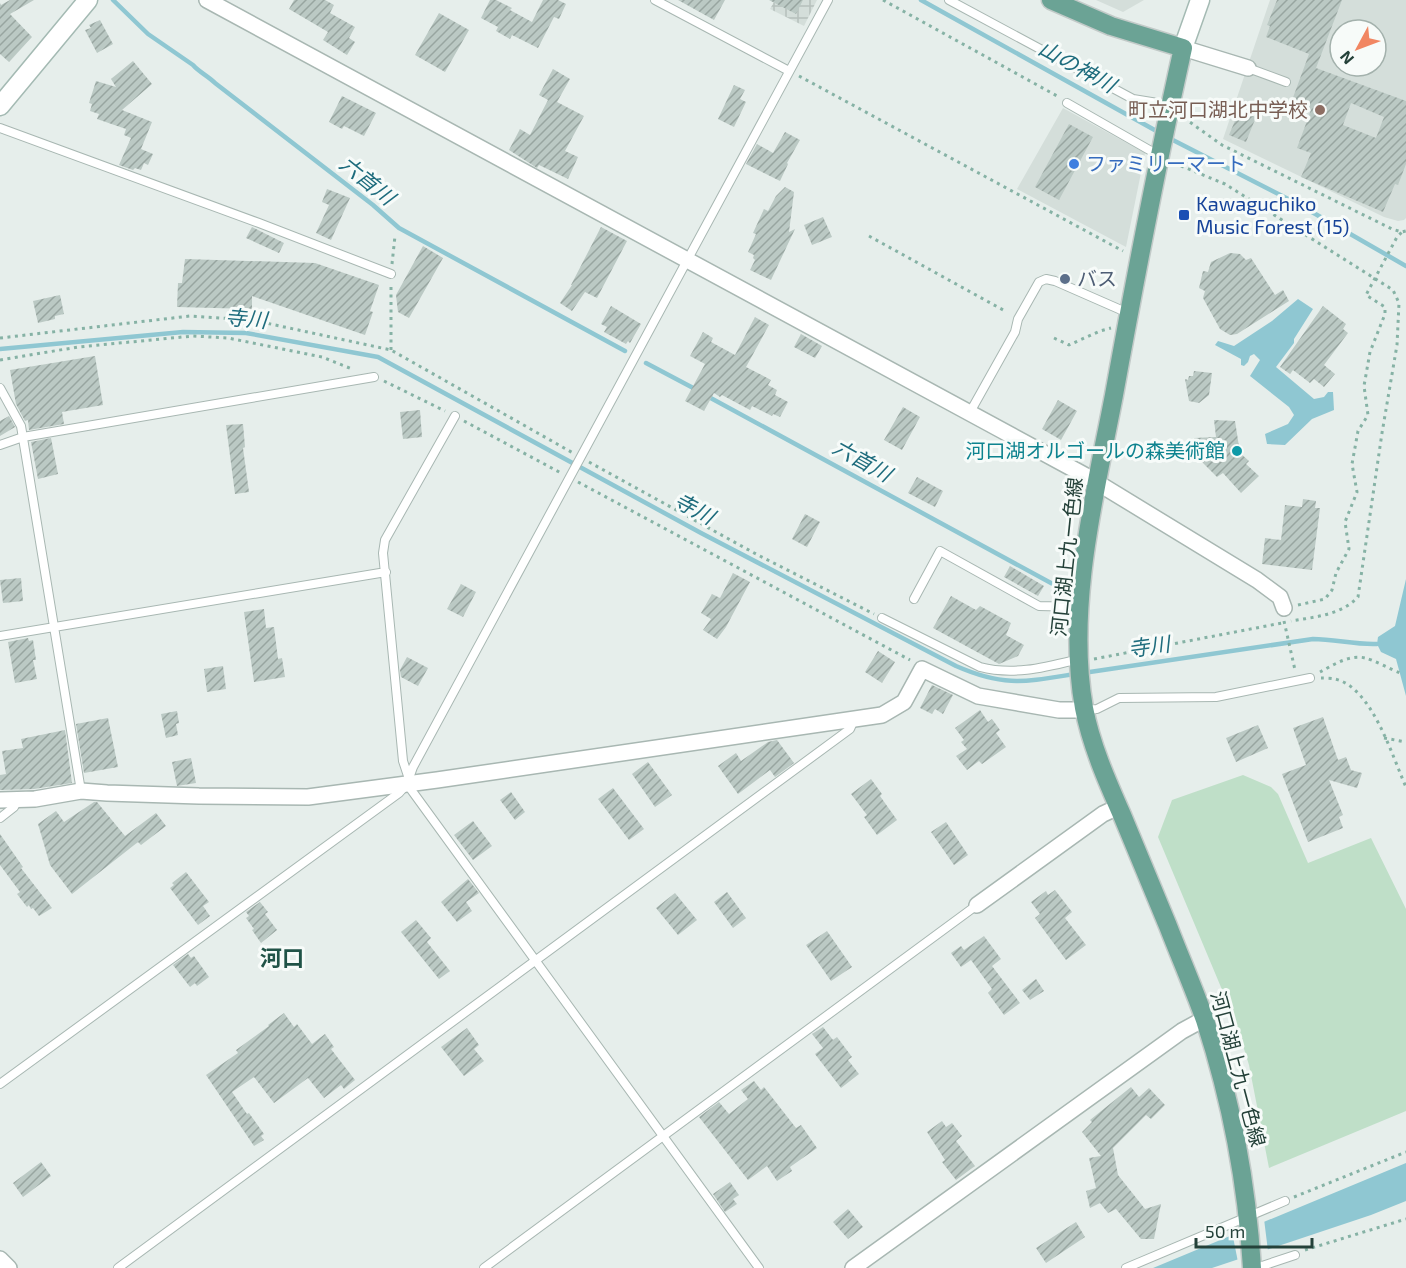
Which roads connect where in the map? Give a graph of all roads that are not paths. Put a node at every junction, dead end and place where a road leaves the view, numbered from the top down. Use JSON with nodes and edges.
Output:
{"nodes":[{"id":1,"x":88,"y":0,"type":"edge"},
{"id":2,"x":207,"y":0,"type":"edge"},
{"id":3,"x":655,"y":0,"type":"edge"},
{"id":4,"x":828,"y":0,"type":"edge"},
{"id":5,"x":949,"y":0,"type":"edge"},
{"id":6,"x":1200,"y":0,"type":"edge"},
{"id":7,"x":1062,"y":2,"type":"edge"},
{"id":8,"x":1183,"y":48,"type":"junction"},
{"id":9,"x":1248,"y":68,"type":"joint"},
{"id":10,"x":789,"y":71,"type":"junction"},
{"id":11,"x":1286,"y":82,"type":"dead end"},
{"id":12,"x":1067,"y":104,"type":"road end"},
{"id":13,"x":0,"y":106,"type":"edge"},
{"id":14,"x":1173,"y":112,"type":"junction"},
{"id":15,"x":0,"y":128,"type":"edge"},
{"id":16,"x":1163,"y":155,"type":"junction"},
{"id":17,"x":687,"y":261,"type":"junction"},
{"id":18,"x":392,"y":274,"type":"road end"},
{"id":19,"x":1129,"y":313,"type":"junction"},
{"id":20,"x":374,"y":377,"type":"road end"},
{"id":21,"x":0,"y":388,"type":"edge"},
{"id":22,"x":969,"y":414,"type":"junction"},
{"id":23,"x":455,"y":416,"type":"road end"},
{"id":24,"x":23,"y":437,"type":"junction"},
{"id":25,"x":0,"y":446,"type":"edge"},
{"id":26,"x":1097,"y":482,"type":"junction"},
{"id":27,"x":386,"y":572,"type":"junction"},
{"id":28,"x":914,"y":599,"type":"dead end"},
{"id":29,"x":1080,"y":607,"type":"junction"},
{"id":30,"x":1284,"y":615,"type":"road end"},
{"id":31,"x":882,"y":618,"type":"dead end"},
{"id":32,"x":53,"y":627,"type":"junction"},
{"id":33,"x":0,"y":636,"type":"edge"},
{"id":34,"x":1083,"y":661,"type":"junction"},
{"id":35,"x":1307,"y":679,"type":"road end"},
{"id":36,"x":1084,"y":703,"type":"junction"},
{"id":37,"x":854,"y":720,"type":"junction"},
{"id":38,"x":408,"y":780,"type":"junction"},
{"id":39,"x":81,"y":790,"type":"junction"},
{"id":40,"x":0,"y":800,"type":"edge"},
{"id":41,"x":18,"y":801,"type":"junction"},
{"id":42,"x":1118,"y":807,"type":"junction"},
{"id":43,"x":0,"y":818,"type":"edge"},
{"id":44,"x":977,"y":905,"type":"joint"},
{"id":45,"x":535,"y":961,"type":"junction"},
{"id":46,"x":1204,"y":1019,"type":"junction"},
{"id":47,"x":0,"y":1084,"type":"edge"},
{"id":48,"x":663,"y":1135,"type":"junction"},
{"id":49,"x":1285,"y":1201,"type":"road end"},
{"id":50,"x":1248,"y":1220,"type":"junction"},
{"id":51,"x":1295,"y":1255,"type":"road end"},
{"id":52,"x":0,"y":1259,"type":"edge"},
{"id":53,"x":1253,"y":1265,"type":"edge"},
{"id":54,"x":9,"y":1268,"type":"edge"},
{"id":55,"x":118,"y":1268,"type":"edge"},
{"id":56,"x":484,"y":1268,"type":"edge"},
{"id":57,"x":759,"y":1268,"type":"edge"},
{"id":58,"x":853,"y":1268,"type":"edge"},
{"id":59,"x":1126,"y":1268,"type":"edge"}],
"edges":[{"from":1,"to":13,"type":"street"},
{"from":2,"to":17,"type":"street"},
{"from":3,"to":10,"type":"lane"},
{"from":4,"to":10,"type":"lane"},
{"from":5,"to":14,"type":"lane"},
{"from":6,"to":8,"type":"street"},
{"from":7,"to":8,"type":"main road"},
{"from":8,"to":9,"type":"street"},
{"from":8,"to":14,"type":"main road","name":"河口湖上九一色線"},
{"from":9,"to":11,"type":"lane"},
{"from":10,"to":17,"type":"lane"},
{"from":12,"to":16,"type":"lane"},
{"from":14,"to":16,"type":"main road","name":"河口湖上九一色線"},
{"from":15,"to":18,"type":"lane"},
{"from":16,"to":19,"type":"main road","name":"河口湖上九一色線"},
{"from":17,"to":22,"type":"street"},
{"from":17,"to":38,"type":"lane"},
{"from":19,"to":22,"type":"lane"},
{"from":19,"to":26,"type":"main road","name":"河口湖上九一色線"},
{"from":20,"to":24,"type":"lane"},
{"from":21,"to":24,"type":"lane"},
{"from":22,"to":26,"type":"street"},
{"from":23,"to":27,"type":"lane"},
{"from":24,"to":25,"type":"lane"},
{"from":24,"to":32,"type":"lane"},
{"from":26,"to":29,"type":"main road","name":"河口湖上九一色線"},
{"from":26,"to":30,"type":"street"},
{"from":27,"to":32,"type":"lane"},
{"from":27,"to":38,"type":"lane"},
{"from":28,"to":29,"type":"lane"},
{"from":29,"to":34,"type":"main road","name":"河口湖上九一色線"},
{"from":31,"to":34,"type":"lane"},
{"from":32,"to":33,"type":"lane"},
{"from":32,"to":39,"type":"lane"},
{"from":34,"to":36,"type":"main road","name":"河口湖上九一色線"},
{"from":35,"to":36,"type":"lane"},
{"from":36,"to":37,"type":"street"},
{"from":36,"to":42,"type":"main road","name":"河口湖上九一色線"},
{"from":37,"to":38,"type":"street"},
{"from":37,"to":45,"type":"lane"},
{"from":38,"to":39,"type":"street"},
{"from":38,"to":45,"type":"lane"},
{"from":38,"to":47,"type":"lane"},
{"from":39,"to":41,"type":"street"},
{"from":40,"to":41,"type":"street"},
{"from":41,"to":43,"type":"lane"},
{"from":42,"to":44,"type":"street"},
{"from":42,"to":46,"type":"main road","name":"河口湖上九一色線"},
{"from":44,"to":48,"type":"lane"},
{"from":45,"to":48,"type":"lane"},
{"from":45,"to":55,"type":"lane"},
{"from":46,"to":50,"type":"main road","name":"河口湖上九一色線"},
{"from":46,"to":58,"type":"street"},
{"from":48,"to":56,"type":"lane"},
{"from":48,"to":57,"type":"lane"},
{"from":49,"to":50,"type":"lane"},
{"from":50,"to":53,"type":"main road","name":"河口湖上九一色線"},
{"from":50,"to":59,"type":"lane"},
{"from":51,"to":53,"type":"lane"},
{"from":52,"to":54,"type":"street"}]}
